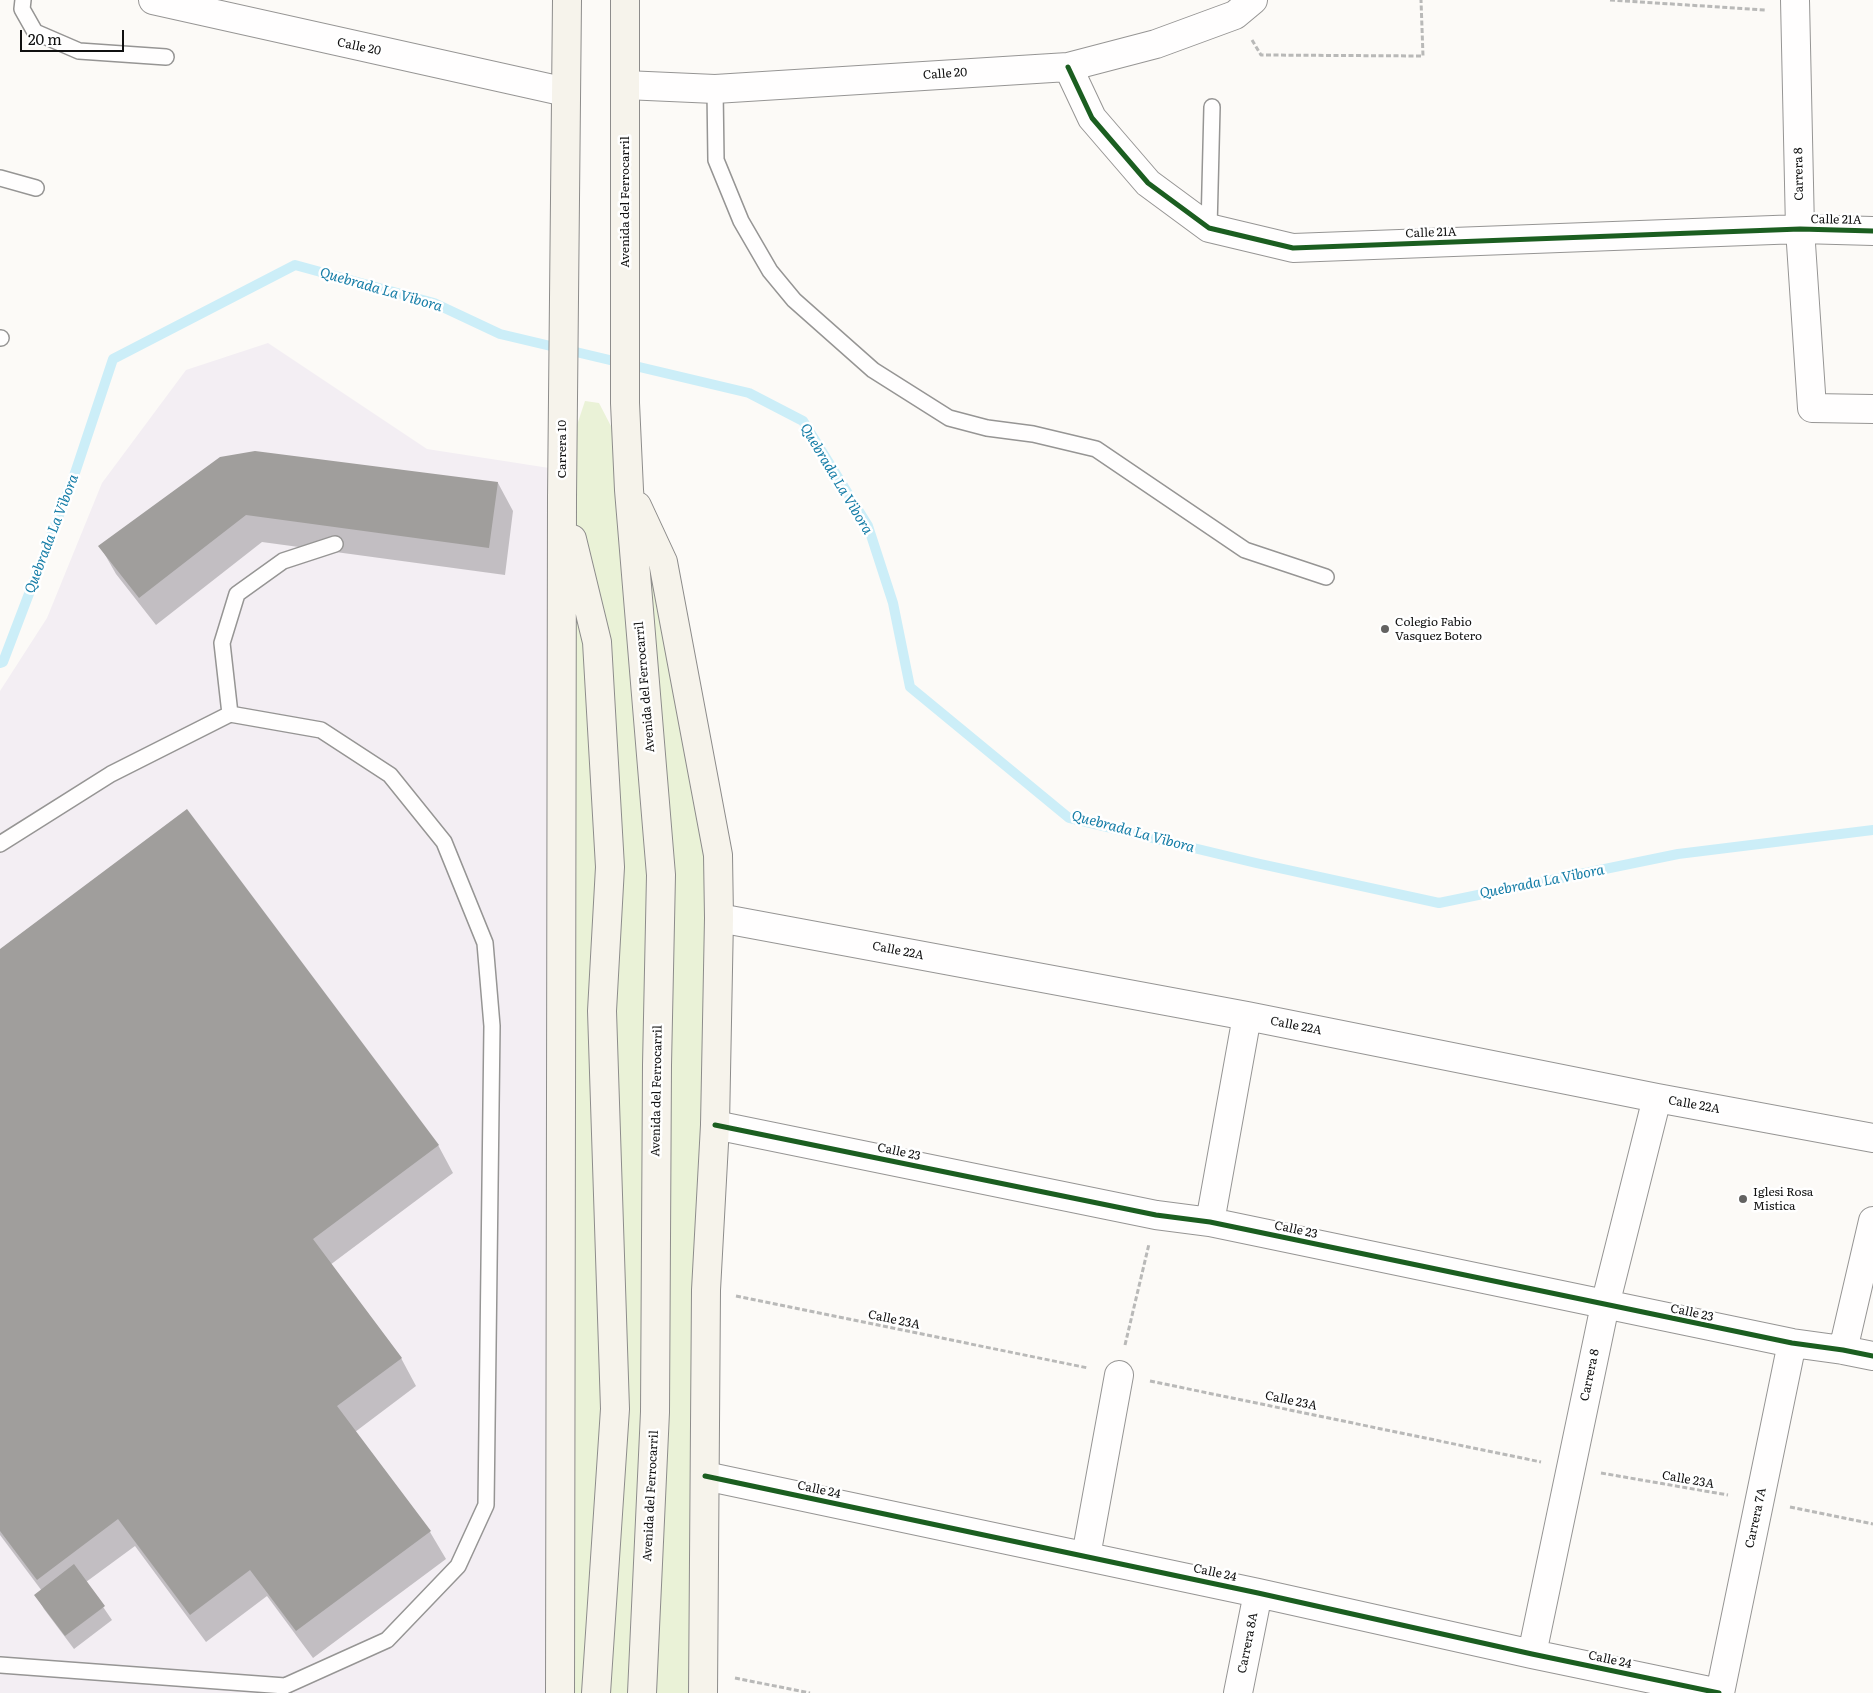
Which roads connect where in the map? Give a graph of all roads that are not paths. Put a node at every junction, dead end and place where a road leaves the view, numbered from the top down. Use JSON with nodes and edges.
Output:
{"nodes":[{"id":1,"x":23,"y":0,"type":"edge"},
{"id":2,"x":153,"y":0,"type":"edge"},
{"id":3,"x":568,"y":0,"type":"edge"},
{"id":4,"x":625,"y":0,"type":"edge"},
{"id":5,"x":1795,"y":6,"type":"edge"},
{"id":6,"x":1244,"y":7,"type":"edge"},
{"id":7,"x":166,"y":57,"type":"dead end"},
{"id":8,"x":1068,"y":66,"type":"junction"},
{"id":9,"x":625,"y":85,"type":"junction"},
{"id":10,"x":715,"y":89,"type":"junction"},
{"id":11,"x":566,"y":92,"type":"junction"},
{"id":12,"x":1212,"y":107,"type":"dead end"},
{"id":13,"x":0,"y":178,"type":"edge"},
{"id":14,"x":36,"y":188,"type":"dead end"},
{"id":15,"x":1209,"y":228,"type":"junction"},
{"id":16,"x":1800,"y":229,"type":"junction"},
{"id":17,"x":1873,"y":231,"type":"edge"},
{"id":18,"x":1873,"y":409,"type":"edge"},
{"id":19,"x":629,"y":490,"type":"junction"},
{"id":20,"x":562,"y":497,"type":"junction"},
{"id":21,"x":335,"y":544,"type":"dead end"},
{"id":22,"x":1326,"y":577,"type":"dead end"},
{"id":23,"x":230,"y":714,"type":"junction"},
{"id":24,"x":0,"y":844,"type":"edge"},
{"id":25,"x":719,"y":918,"type":"junction"},
{"id":26,"x":1247,"y":1016,"type":"junction"},
{"id":27,"x":1657,"y":1098,"type":"junction"},
{"id":28,"x":715,"y":1124,"type":"junction"},
{"id":29,"x":1873,"y":1138,"type":"edge"},
{"id":30,"x":1873,"y":1221,"type":"edge"},
{"id":31,"x":1210,"y":1222,"type":"junction"},
{"id":32,"x":1605,"y":1305,"type":"junction"},
{"id":33,"x":1792,"y":1343,"type":"junction"},
{"id":34,"x":1843,"y":1350,"type":"junction"},
{"id":35,"x":1873,"y":1356,"type":"edge"},
{"id":36,"x":1118,"y":1375,"type":"road end"},
{"id":37,"x":706,"y":1476,"type":"junction"},
{"id":38,"x":1086,"y":1556,"type":"junction"},
{"id":39,"x":1258,"y":1592,"type":"junction"},
{"id":40,"x":1532,"y":1654,"type":"junction"},
{"id":41,"x":0,"y":1665,"type":"edge"},
{"id":42,"x":704,"y":1682,"type":"edge"},
{"id":43,"x":560,"y":1693,"type":"edge"},
{"id":44,"x":596,"y":1693,"type":"edge"},
{"id":45,"x":642,"y":1693,"type":"edge"},
{"id":46,"x":1238,"y":1693,"type":"edge"},
{"id":47,"x":1720,"y":1693,"type":"edge"}],
"edges":[{"from":1,"to":7,"type":"lane"},
{"from":2,"to":11,"type":"street","name":"Calle 20"},
{"from":3,"to":11,"type":"main road"},
{"from":4,"to":9,"type":"main road","name":"Avenida del Ferrocarril"},
{"from":5,"to":16,"type":"street","name":"Carrera 8"},
{"from":6,"to":8,"type":"street","name":"Calle 20"},
{"from":8,"to":10,"type":"street","name":"Calle 20"},
{"from":8,"to":15,"type":"street","name":"Calle 21A"},
{"from":9,"to":10,"type":"street","name":"Calle 20"},
{"from":9,"to":19,"type":"main road","name":"Avenida del Ferrocarril"},
{"from":10,"to":22,"type":"lane"},
{"from":11,"to":20,"type":"main road","name":"Carrera 10"},
{"from":12,"to":15,"type":"lane"},
{"from":13,"to":14,"type":"lane"},
{"from":15,"to":16,"type":"street","name":"Calle 21A"},
{"from":16,"to":17,"type":"street","name":"Calle 21A"},
{"from":16,"to":18,"type":"street","name":"Carrera 8"},
{"from":19,"to":25,"type":"main road"},
{"from":19,"to":45,"type":"main road","name":"Avenida del Ferrocarril"},
{"from":20,"to":43,"type":"main road"},
{"from":20,"to":44,"type":"main road"},
{"from":21,"to":23,"type":"lane"},
{"from":23,"to":24,"type":"lane"},
{"from":23,"to":41,"type":"lane"},
{"from":25,"to":26,"type":"street","name":"Calle 22A"},
{"from":25,"to":28,"type":"main road"},
{"from":26,"to":27,"type":"street","name":"Calle 22A"},
{"from":26,"to":31,"type":"street"},
{"from":27,"to":29,"type":"street","name":"Calle 22A"},
{"from":27,"to":32,"type":"street","name":"Carrera 8"},
{"from":28,"to":31,"type":"street","name":"Calle 23"},
{"from":28,"to":37,"type":"main road"},
{"from":30,"to":34,"type":"street"},
{"from":31,"to":32,"type":"street","name":"Calle 23"},
{"from":32,"to":33,"type":"street","name":"Calle 23"},
{"from":32,"to":40,"type":"street","name":"Carrera 8"},
{"from":33,"to":34,"type":"street","name":"Calle 23"},
{"from":33,"to":47,"type":"street","name":"Carrera 7A"},
{"from":34,"to":35,"type":"street","name":"Calle 23"},
{"from":36,"to":38,"type":"street"},
{"from":37,"to":38,"type":"street","name":"Calle 24"},
{"from":37,"to":42,"type":"main road"},
{"from":38,"to":39,"type":"street","name":"Calle 24"},
{"from":39,"to":40,"type":"street","name":"Calle 24"},
{"from":39,"to":46,"type":"street","name":"Carrera 8A"},
{"from":40,"to":47,"type":"street","name":"Calle 24"}]}
